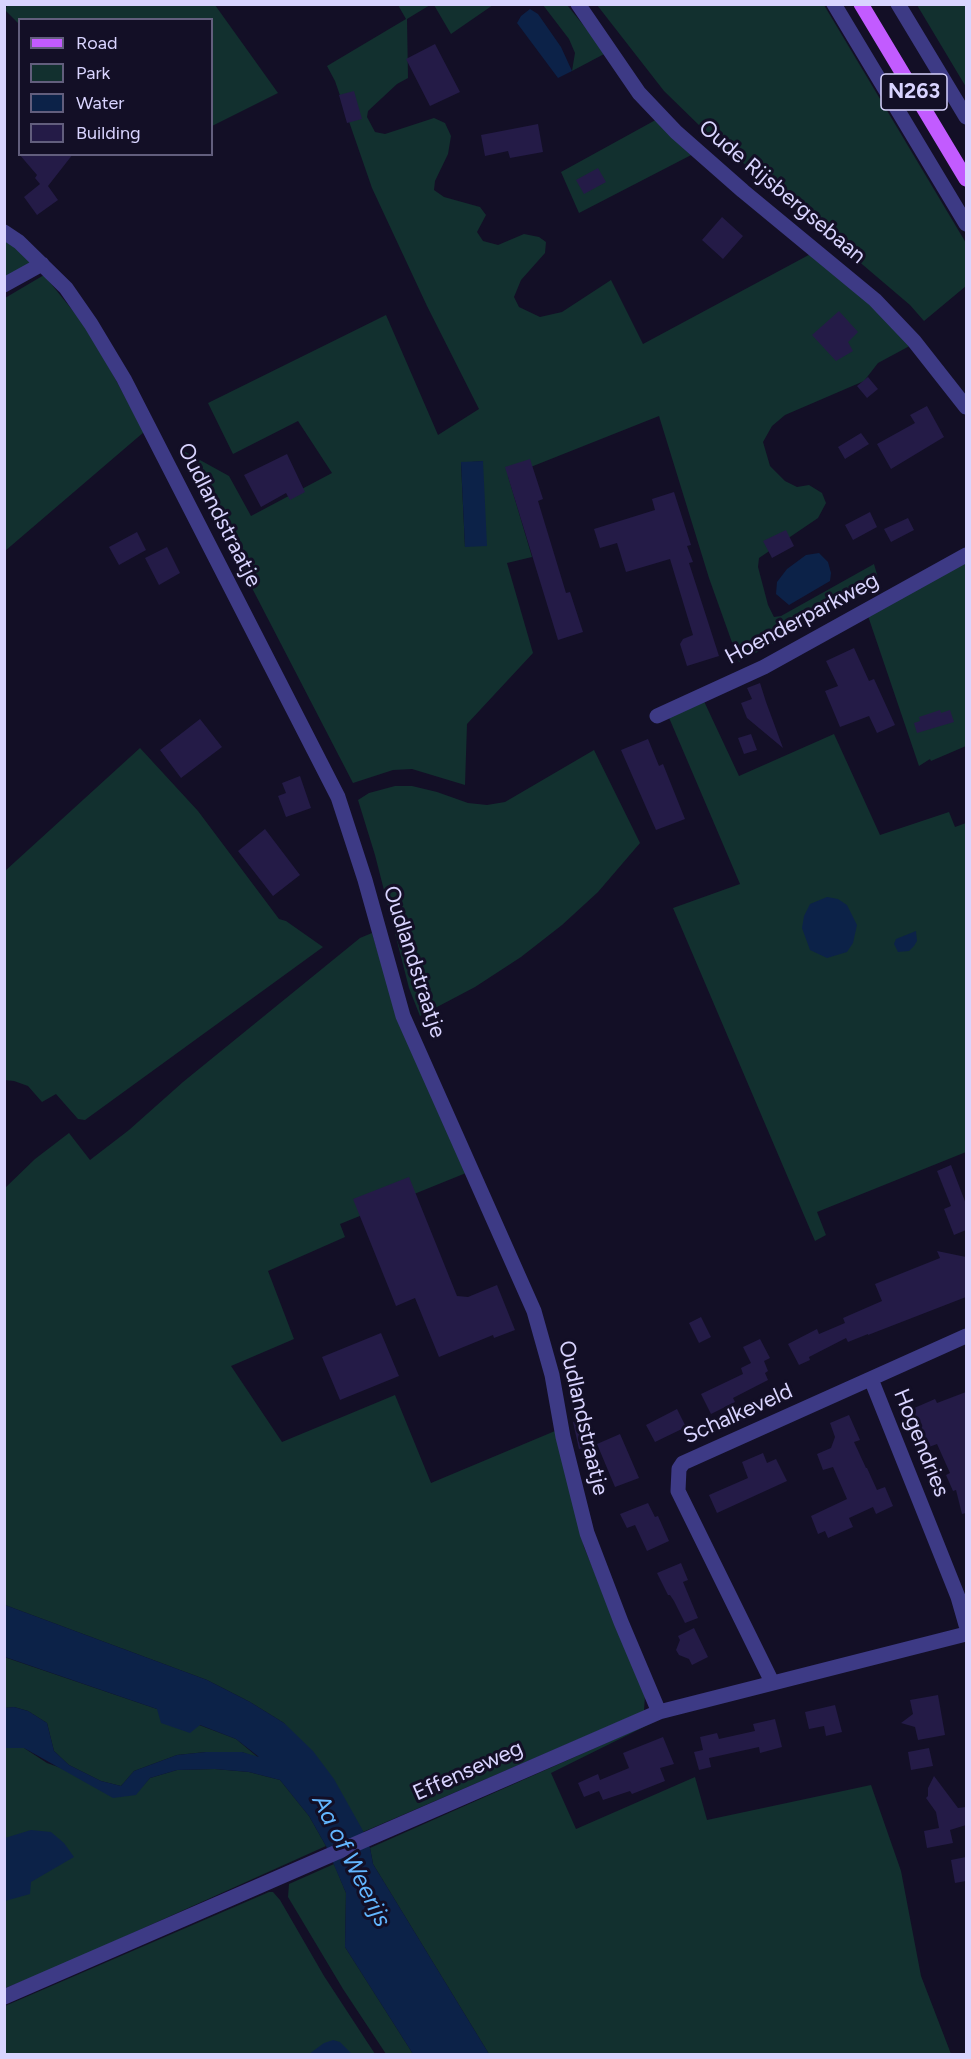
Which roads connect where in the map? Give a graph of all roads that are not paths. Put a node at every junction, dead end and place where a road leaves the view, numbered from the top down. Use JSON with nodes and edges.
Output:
{"nodes":[{"id":1,"x":578,"y":4,"type":"edge"},
{"id":2,"x":834,"y":4,"type":"edge"},
{"id":3,"x":861,"y":4,"type":"edge"},
{"id":4,"x":898,"y":4,"type":"edge"},
{"id":5,"x":966,"y":117,"type":"edge"},
{"id":6,"x":966,"y":179,"type":"edge"},
{"id":7,"x":966,"y":224,"type":"edge"},
{"id":8,"x":4,"y":232,"type":"edge"},
{"id":9,"x":42,"y":264,"type":"junction"},
{"id":10,"x":4,"y":285,"type":"edge"},
{"id":11,"x":966,"y":407,"type":"edge"},
{"id":12,"x":966,"y":555,"type":"edge"},
{"id":13,"x":657,"y":716,"type":"dead end"},
{"id":14,"x":966,"y":1336,"type":"edge"},
{"id":15,"x":871,"y":1379,"type":"junction"},
{"id":16,"x":966,"y":1625,"type":"edge"},
{"id":17,"x":966,"y":1634,"type":"edge"},
{"id":18,"x":772,"y":1682,"type":"junction"},
{"id":19,"x":659,"y":1712,"type":"junction"},
{"id":20,"x":4,"y":1997,"type":"edge"}],
"edges":[{"from":1,"to":11,"type":"street","name":"Oude Rijsbergsebaan"},
{"from":2,"to":7,"type":"street"},
{"from":3,"to":6,"type":"main road","number":"N263"},
{"from":4,"to":5,"type":"street"},
{"from":8,"to":9,"type":"street","name":"Oudlandstraatje"},
{"from":9,"to":10,"type":"street"},
{"from":9,"to":19,"type":"street","name":"Oudlandstraatje"},
{"from":12,"to":13,"type":"street","name":"Hoenderparkweg"},
{"from":14,"to":15,"type":"street","name":"Schalkeveld"},
{"from":15,"to":16,"type":"street","name":"Hogendries"},
{"from":15,"to":18,"type":"street","name":"Schalkeveld"},
{"from":17,"to":18,"type":"street","name":"Effenseweg"},
{"from":18,"to":19,"type":"street","name":"Effenseweg"},
{"from":19,"to":20,"type":"street","name":"Effenseweg"}]}
